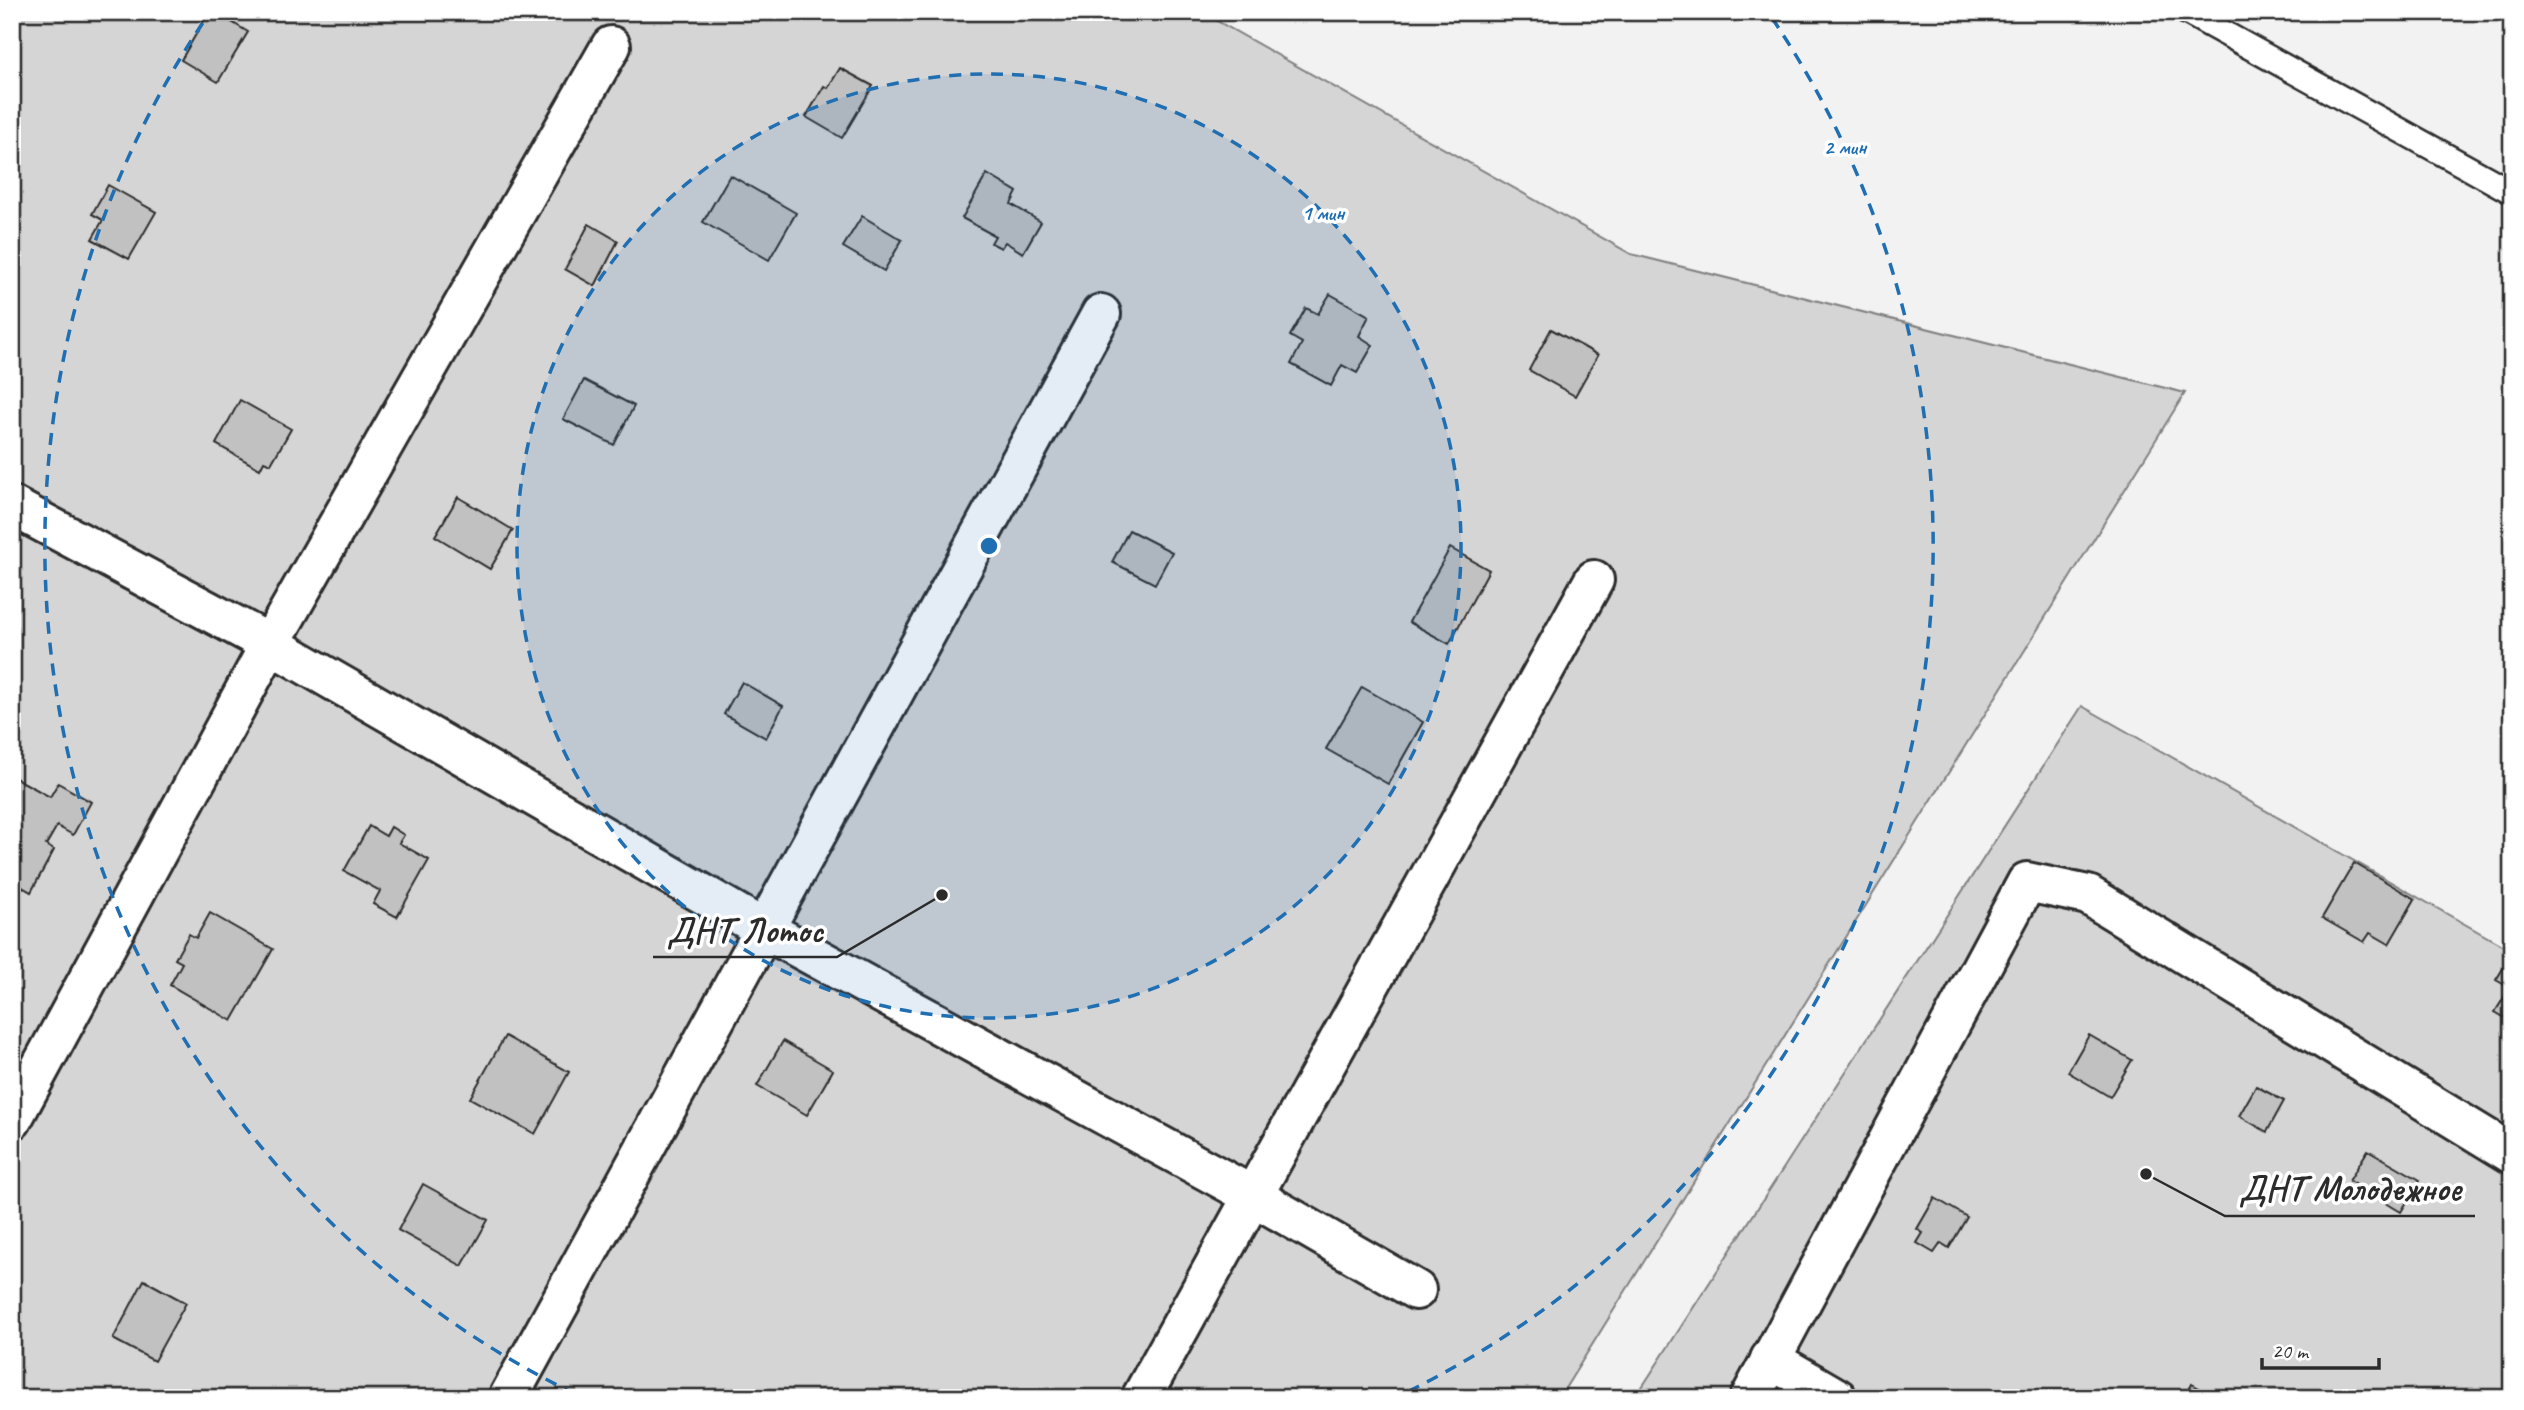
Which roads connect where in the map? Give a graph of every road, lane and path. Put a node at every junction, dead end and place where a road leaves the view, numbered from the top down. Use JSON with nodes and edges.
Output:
{"nodes":[{"id":1,"x":2186,"y":12,"type":"edge"},
{"id":2,"x":611,"y":46,"type":"dead end"},
{"id":3,"x":2512,"y":192,"type":"edge"},
{"id":4,"x":1101,"y":314,"type":"dead end"},
{"id":5,"x":12,"y":506,"type":"edge"},
{"id":6,"x":1594,"y":580,"type":"dead end"},
{"id":7,"x":270,"y":644,"type":"junction"},
{"id":8,"x":762,"y":928,"type":"junction"},
{"id":9,"x":12,"y":1119,"type":"edge"},
{"id":10,"x":2512,"y":1154,"type":"edge"},
{"id":11,"x":1253,"y":1196,"type":"junction"},
{"id":12,"x":1416,"y":1290,"type":"dead end"},
{"id":13,"x":1770,"y":1359,"type":"junction"},
{"id":14,"x":508,"y":1398,"type":"edge"},
{"id":15,"x":1141,"y":1398,"type":"edge"},
{"id":16,"x":1750,"y":1398,"type":"edge"},
{"id":17,"x":1837,"y":1398,"type":"edge"}],
"edges":[{"from":1,"to":3,"type":"lane"},
{"from":2,"to":7,"type":"street"},
{"from":4,"to":8,"type":"street"},
{"from":5,"to":7,"type":"street"},
{"from":6,"to":11,"type":"street"},
{"from":7,"to":8,"type":"street"},
{"from":7,"to":9,"type":"street"},
{"from":8,"to":11,"type":"street"},
{"from":8,"to":14,"type":"street"},
{"from":10,"to":13,"type":"street"},
{"from":11,"to":12,"type":"street"},
{"from":11,"to":15,"type":"street"},
{"from":13,"to":16,"type":"street"},
{"from":13,"to":17,"type":"street"}]}
